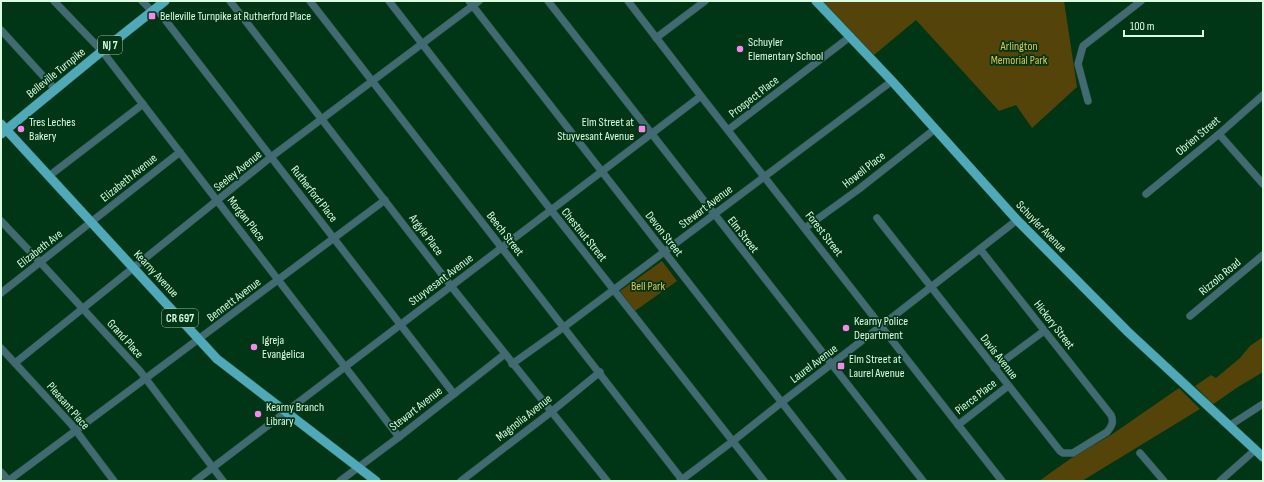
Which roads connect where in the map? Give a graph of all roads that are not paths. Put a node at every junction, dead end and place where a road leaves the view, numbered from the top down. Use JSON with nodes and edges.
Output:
{"nodes":[{"id":1,"x":54,"y":1,"type":"edge"},
{"id":2,"x":142,"y":1,"type":"edge"},
{"id":3,"x":165,"y":1,"type":"edge"},
{"id":4,"x":230,"y":1,"type":"edge"},
{"id":5,"x":310,"y":1,"type":"edge"},
{"id":6,"x":389,"y":1,"type":"edge"},
{"id":7,"x":548,"y":1,"type":"edge"},
{"id":8,"x":628,"y":1,"type":"edge"},
{"id":9,"x":705,"y":1,"type":"edge"},
{"id":10,"x":816,"y":1,"type":"edge"},
{"id":11,"x":1141,"y":1,"type":"edge"},
{"id":12,"x":473,"y":3,"type":"edge"},
{"id":13,"x":154,"y":10,"type":"junction"},
{"id":14,"x":1,"y":30,"type":"edge"},
{"id":15,"x":850,"y":36,"type":"junction"},
{"id":16,"x":656,"y":38,"type":"junction"},
{"id":17,"x":422,"y":44,"type":"junction"},
{"id":18,"x":102,"y":51,"type":"junction"},
{"id":19,"x":892,"y":81,"type":"junction"},
{"id":20,"x":372,"y":82,"type":"junction"},
{"id":21,"x":55,"y":89,"type":"junction"},
{"id":22,"x":1263,"y":95,"type":"edge"},
{"id":23,"x":701,"y":96,"type":"junction"},
{"id":24,"x":1088,"y":101,"type":"dead end"},
{"id":25,"x":143,"y":104,"type":"junction"},
{"id":26,"x":322,"y":120,"type":"junction"},
{"id":27,"x":935,"y":128,"type":"junction"},
{"id":28,"x":3,"y":129,"type":"edge"},
{"id":29,"x":728,"y":130,"type":"junction"},
{"id":30,"x":1218,"y":134,"type":"junction"},
{"id":31,"x":651,"y":135,"type":"junction"},
{"id":32,"x":180,"y":152,"type":"junction"},
{"id":33,"x":271,"y":158,"type":"junction"},
{"id":34,"x":601,"y":172,"type":"junction"},
{"id":35,"x":49,"y":176,"type":"junction"},
{"id":36,"x":765,"y":177,"type":"junction"},
{"id":37,"x":1263,"y":184,"type":"edge"},
{"id":38,"x":1146,"y":194,"type":"dead end"},
{"id":39,"x":385,"y":200,"type":"junction"},
{"id":40,"x":218,"y":201,"type":"junction"},
{"id":41,"x":551,"y":210,"type":"junction"},
{"id":42,"x":714,"y":215,"type":"junction"},
{"id":43,"x":877,"y":218,"type":"dead end"},
{"id":44,"x":1017,"y":220,"type":"junction"},
{"id":45,"x":1,"y":221,"type":"edge"},
{"id":46,"x":92,"y":222,"type":"junction"},
{"id":47,"x":805,"y":228,"type":"junction"},
{"id":48,"x":334,"y":238,"type":"junction"},
{"id":49,"x":501,"y":248,"type":"junction"},
{"id":50,"x":980,"y":248,"type":"junction"},
{"id":51,"x":664,"y":252,"type":"junction"},
{"id":52,"x":1263,"y":255,"type":"edge"},
{"id":53,"x":40,"y":262,"type":"junction"},
{"id":54,"x":133,"y":268,"type":"junction"},
{"id":55,"x":279,"y":279,"type":"junction"},
{"id":56,"x":451,"y":286,"type":"junction"},
{"id":57,"x":932,"y":286,"type":"junction"},
{"id":58,"x":614,"y":289,"type":"junction"},
{"id":59,"x":1,"y":293,"type":"edge"},
{"id":60,"x":82,"y":308,"type":"junction"},
{"id":61,"x":1190,"y":316,"type":"dead end"},
{"id":62,"x":400,"y":325,"type":"junction"},
{"id":63,"x":881,"y":326,"type":"junction"},
{"id":64,"x":564,"y":327,"type":"junction"},
{"id":65,"x":1044,"y":331,"type":"junction"},
{"id":66,"x":199,"y":339,"type":"junction"},
{"id":67,"x":1,"y":348,"type":"edge"},
{"id":68,"x":505,"y":354,"type":"junction"},
{"id":69,"x":15,"y":363,"type":"junction"},
{"id":70,"x":512,"y":364,"type":"junction"},
{"id":71,"x":832,"y":364,"type":"junction"},
{"id":72,"x":346,"y":366,"type":"junction"},
{"id":73,"x":994,"y":368,"type":"junction"},
{"id":74,"x":600,"y":372,"type":"junction"},
{"id":75,"x":145,"y":378,"type":"junction"},
{"id":76,"x":1008,"y":386,"type":"junction"},
{"id":77,"x":454,"y":394,"type":"junction"},
{"id":78,"x":782,"y":402,"type":"junction"},
{"id":79,"x":1263,"y":404,"type":"edge"},
{"id":80,"x":286,"y":412,"type":"junction"},
{"id":81,"x":551,"y":412,"type":"junction"},
{"id":82,"x":1111,"y":414,"type":"joint"},
{"id":83,"x":958,"y":425,"type":"junction"},
{"id":84,"x":1229,"y":426,"type":"junction"},
{"id":85,"x":76,"y":431,"type":"junction"},
{"id":86,"x":399,"y":436,"type":"junction"},
{"id":87,"x":733,"y":441,"type":"junction"},
{"id":88,"x":1255,"y":450,"type":"junction"},
{"id":89,"x":1140,"y":453,"type":"dead end"},
{"id":90,"x":1263,"y":457,"type":"edge"},
{"id":91,"x":358,"y":467,"type":"junction"},
{"id":92,"x":213,"y":468,"type":"junction"},
{"id":93,"x":1,"y":472,"type":"edge"},
{"id":94,"x":921,"y":479,"type":"edge"},
{"id":95,"x":682,"y":480,"type":"edge"},
{"id":96,"x":8,"y":481,"type":"edge"},
{"id":97,"x":114,"y":481,"type":"edge"},
{"id":98,"x":195,"y":481,"type":"edge"},
{"id":99,"x":223,"y":481,"type":"edge"},
{"id":100,"x":340,"y":481,"type":"edge"},
{"id":101,"x":376,"y":481,"type":"edge"},
{"id":102,"x":461,"y":481,"type":"edge"},
{"id":103,"x":607,"y":481,"type":"edge"},
{"id":104,"x":764,"y":481,"type":"edge"},
{"id":105,"x":843,"y":481,"type":"edge"},
{"id":106,"x":912,"y":481,"type":"edge"},
{"id":107,"x":1002,"y":481,"type":"edge"},
{"id":108,"x":1164,"y":481,"type":"edge"},
{"id":109,"x":1220,"y":481,"type":"edge"}],
"edges":[{"from":1,"to":18,"type":"street","name":"Morgan Place"},
{"from":2,"to":13,"type":"street","name":"Rutherford Place"},
{"from":3,"to":13,"type":"main road","name":"Belleville Turnpike","number":"NJ 7"},
{"from":4,"to":26,"type":"street","name":"Argyle Place"},
{"from":5,"to":20,"type":"street","name":"Beech Street"},
{"from":6,"to":17,"type":"street","name":"Chestnut Street"},
{"from":7,"to":31,"type":"street","name":"Elm Street"},
{"from":8,"to":16,"type":"street","name":"Forest Street"},
{"from":9,"to":16,"type":"street"},
{"from":10,"to":15,"type":"main road","name":"Schuyler Avenue"},
{"from":11,"to":24,"type":"street"},
{"from":12,"to":17,"type":"street","name":"Seeley Avenue"},
{"from":12,"to":34,"type":"street","name":"Devon Street"},
{"from":13,"to":18,"type":"main road","name":"Belleville Turnpike","number":"NJ 7"},
{"from":13,"to":33,"type":"street","name":"Rutherford Place"},
{"from":14,"to":21,"type":"street"},
{"from":15,"to":19,"type":"main road","name":"Schuyler Avenue"},
{"from":15,"to":29,"type":"street","name":"Prospect Place"},
{"from":16,"to":23,"type":"street","name":"Forest Street"},
{"from":17,"to":20,"type":"street","name":"Seeley Avenue"},
{"from":17,"to":41,"type":"street","name":"Chestnut Street"},
{"from":18,"to":21,"type":"main road","name":"Belleville Turnpike","number":"NJ 7"},
{"from":18,"to":25,"type":"street","name":"Morgan Place"},
{"from":19,"to":27,"type":"main road","name":"Schuyler Avenue"},
{"from":19,"to":36,"type":"street","name":"Stewart Avenue"},
{"from":20,"to":26,"type":"street","name":"Seeley Avenue"},
{"from":20,"to":49,"type":"street","name":"Beech Street"},
{"from":21,"to":28,"type":"main road","name":"Belleville Turnpike","number":"NJ 7"},
{"from":22,"to":30,"type":"street","name":"Obrien Street"},
{"from":23,"to":29,"type":"street","name":"Forest Street"},
{"from":23,"to":31,"type":"street","name":"Stuyvesant Avenue"},
{"from":25,"to":32,"type":"street","name":"Morgan Place"},
{"from":25,"to":35,"type":"street"},
{"from":26,"to":33,"type":"street","name":"Seeley Avenue"},
{"from":26,"to":39,"type":"street","name":"Argyle Place"},
{"from":27,"to":44,"type":"main road","name":"Schuyler Avenue"},
{"from":27,"to":47,"type":"street","name":"Howell Place"},
{"from":28,"to":35,"type":"main road","name":"Kearny Avenue","number":"CR 697"},
{"from":29,"to":36,"type":"street","name":"Forest Street"},
{"from":30,"to":37,"type":"street"},
{"from":30,"to":38,"type":"street","name":"Obrien Street"},
{"from":31,"to":34,"type":"street","name":"Stuyvesant Avenue"},
{"from":31,"to":42,"type":"street","name":"Elm Street"},
{"from":32,"to":40,"type":"street","name":"Morgan Place"},
{"from":32,"to":46,"type":"street","name":"Elizabeth Avenue"},
{"from":33,"to":40,"type":"street","name":"Seeley Avenue"},
{"from":33,"to":48,"type":"street","name":"Rutherford Place"},
{"from":34,"to":41,"type":"street","name":"Stuyvesant Avenue"},
{"from":34,"to":51,"type":"street","name":"Devon Street"},
{"from":35,"to":46,"type":"main road","name":"Kearny Avenue","number":"CR 697"},
{"from":36,"to":42,"type":"street","name":"Stewart Avenue"},
{"from":36,"to":47,"type":"street","name":"Forest Street"},
{"from":39,"to":48,"type":"street","name":"Bennett Avenue"},
{"from":39,"to":56,"type":"street","name":"Argyle Place"},
{"from":40,"to":54,"type":"street","name":"Seeley Avenue"},
{"from":40,"to":55,"type":"street","name":"Morgan Place"},
{"from":41,"to":49,"type":"street","name":"Stuyvesant Avenue"},
{"from":41,"to":58,"type":"street","name":"Chestnut Street"},
{"from":42,"to":51,"type":"street","name":"Stewart Avenue"},
{"from":42,"to":71,"type":"street","name":"Elm Street"},
{"from":43,"to":57,"type":"street","name":"Davis Avenue"},
{"from":44,"to":50,"type":"street","name":"Laurel Avenue"},
{"from":44,"to":84,"type":"main road","name":"Schuyler Avenue"},
{"from":45,"to":53,"type":"street","name":"Grand Place"},
{"from":46,"to":53,"type":"street","name":"Elizabeth Ave"},
{"from":46,"to":54,"type":"main road","name":"Kearny Avenue","number":"CR 697"},
{"from":47,"to":63,"type":"street","name":"Forest Street"},
{"from":48,"to":55,"type":"street","name":"Bennett Avenue"},
{"from":48,"to":62,"type":"street","name":"Rutherford Place"},
{"from":49,"to":56,"type":"street","name":"Stuyvesant Avenue"},
{"from":49,"to":64,"type":"street","name":"Beech Street"},
{"from":50,"to":57,"type":"street","name":"Laurel Avenue"},
{"from":50,"to":65,"type":"street","name":"Hickory Street"},
{"from":51,"to":58,"type":"street","name":"Stewart Avenue"},
{"from":51,"to":78,"type":"street","name":"Devon Street"},
{"from":52,"to":61,"type":"street","name":"Rizzolo Road"},
{"from":53,"to":59,"type":"street","name":"Elizabeth Ave"},
{"from":53,"to":60,"type":"street","name":"Grand Place"},
{"from":54,"to":60,"type":"street","name":"Seeley Avenue"},
{"from":54,"to":66,"type":"main road","name":"Kearny Avenue","number":"CR 697"},
{"from":55,"to":66,"type":"street","name":"Bennett Avenue"},
{"from":55,"to":72,"type":"street","name":"Morgan Place"},
{"from":56,"to":62,"type":"street","name":"Stuyvesant Avenue"},
{"from":56,"to":68,"type":"street","name":"Argyle Place"},
{"from":57,"to":63,"type":"street","name":"Laurel Avenue"},
{"from":57,"to":73,"type":"street","name":"Davis Avenue"},
{"from":58,"to":64,"type":"street","name":"Stewart Avenue"},
{"from":58,"to":87,"type":"street","name":"Chestnut Street"},
{"from":60,"to":69,"type":"street","name":"Seeley Avenue"},
{"from":60,"to":75,"type":"street","name":"Grand Place"},
{"from":62,"to":72,"type":"street","name":"Stuyvesant Avenue"},
{"from":62,"to":77,"type":"street","name":"Rutherford Place"},
{"from":63,"to":71,"type":"street","name":"Laurel Avenue"},
{"from":63,"to":83,"type":"street","name":"Forest Street"},
{"from":64,"to":70,"type":"street","name":"Stewart Avenue"},
{"from":64,"to":74,"type":"street","name":"Beech Street"},
{"from":65,"to":73,"type":"street","name":"Pierce Place"},
{"from":65,"to":82,"type":"street","name":"Hickory Street"},
{"from":66,"to":75,"type":"street","name":"Bennett Avenue"},
{"from":66,"to":80,"type":"main road","name":"Kearny Avenue","number":"CR 697"},
{"from":67,"to":69,"type":"street","name":"Pleasant Place"},
{"from":68,"to":70,"type":"street","name":"Argyle Place"},
{"from":68,"to":77,"type":"street","name":"Stewart Avenue"},
{"from":69,"to":85,"type":"street","name":"Pleasant Place"},
{"from":70,"to":81,"type":"street","name":"Argyle Place"},
{"from":71,"to":78,"type":"street","name":"Laurel Avenue"},
{"from":71,"to":94,"type":"street","name":"Elm Street"},
{"from":72,"to":80,"type":"street","name":"Stuyvesant Avenue"},
{"from":72,"to":86,"type":"street","name":"Morgan Place"},
{"from":73,"to":76,"type":"street","name":"Davis Avenue"},
{"from":74,"to":81,"type":"street","name":"Magnolia Avenue"},
{"from":74,"to":95,"type":"street","name":"Beech Street"},
{"from":75,"to":85,"type":"street","name":"Bennett Avenue"},
{"from":75,"to":92,"type":"street","name":"Grand Place"},
{"from":76,"to":82,"type":"street","name":"Davis Avenue"},
{"from":76,"to":83,"type":"street","name":"Pierce Place"},
{"from":77,"to":86,"type":"street","name":"Stewart Avenue"},
{"from":78,"to":87,"type":"street","name":"Laurel Avenue"},
{"from":78,"to":105,"type":"street","name":"Devon Street"},
{"from":79,"to":84,"type":"street"},
{"from":80,"to":91,"type":"main road","name":"Kearny Avenue","number":"CR 697"},
{"from":80,"to":92,"type":"street","name":"Stuyvesant Avenue"},
{"from":81,"to":102,"type":"street","name":"Magnolia Avenue"},
{"from":81,"to":103,"type":"street","name":"Argyle Place"},
{"from":83,"to":107,"type":"street","name":"Forest Street"},
{"from":84,"to":88,"type":"main road","name":"Schuyler Avenue"},
{"from":85,"to":96,"type":"street","name":"Bennett Avenue"},
{"from":85,"to":97,"type":"street","name":"Pleasant Place"},
{"from":86,"to":91,"type":"street","name":"Stewart Avenue"},
{"from":87,"to":95,"type":"street","name":"Laurel Avenue"},
{"from":87,"to":104,"type":"street","name":"Chestnut Street"},
{"from":88,"to":90,"type":"main road","name":"Schuyler Avenue"},
{"from":88,"to":109,"type":"street"},
{"from":89,"to":108,"type":"street"},
{"from":91,"to":100,"type":"street","name":"Stewart Avenue"},
{"from":91,"to":101,"type":"main road","name":"Kearny Avenue","number":"CR 697"},
{"from":92,"to":98,"type":"street","name":"Stuyvesant Avenue"},
{"from":92,"to":99,"type":"street","name":"Grand Place"},
{"from":93,"to":96,"type":"street"},
{"from":94,"to":106,"type":"street"}]}
